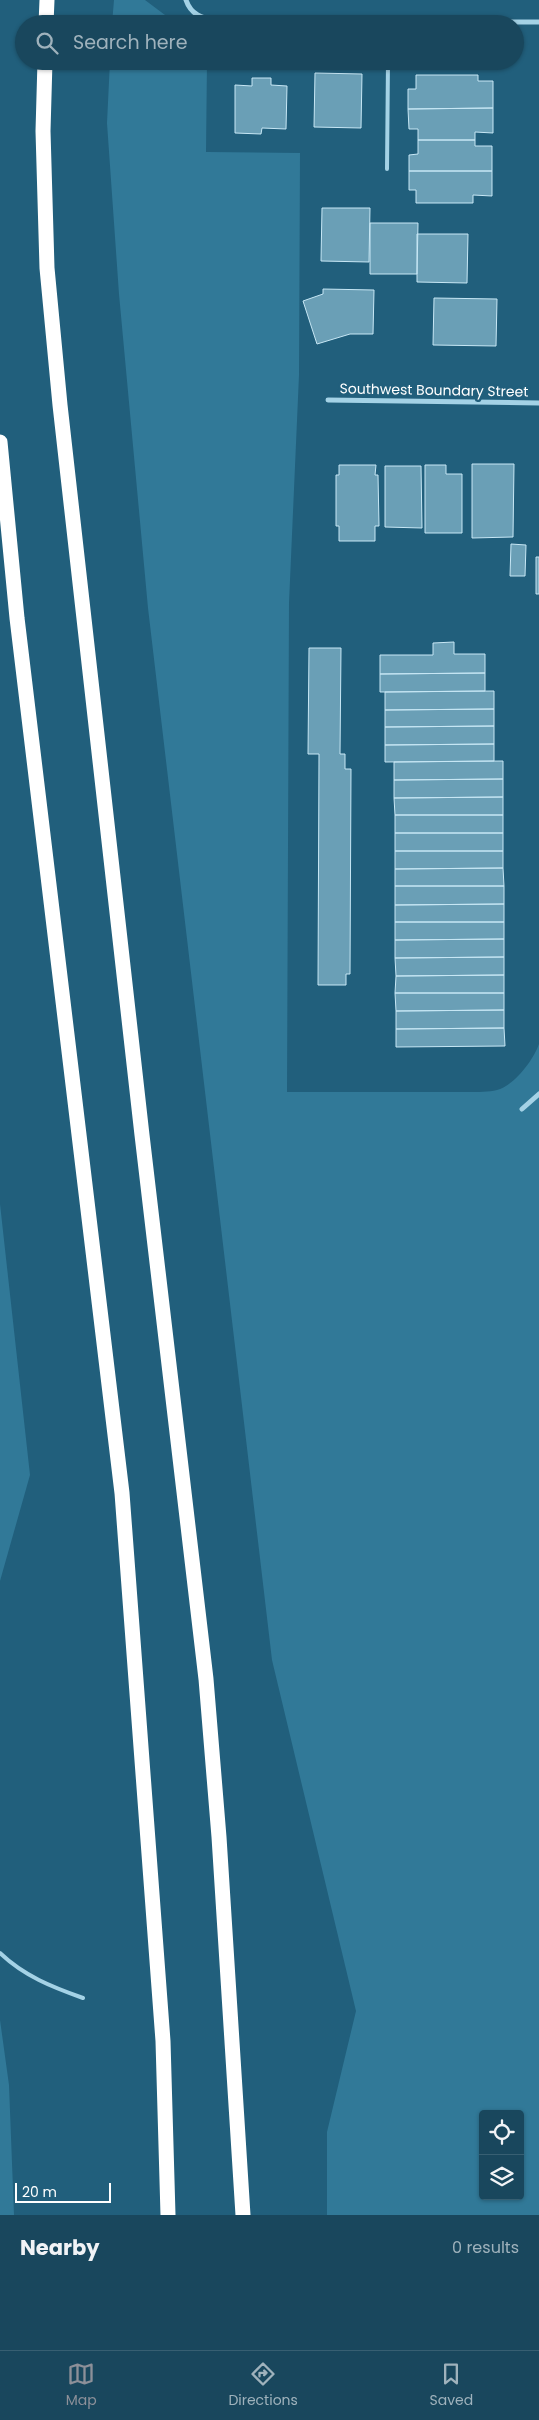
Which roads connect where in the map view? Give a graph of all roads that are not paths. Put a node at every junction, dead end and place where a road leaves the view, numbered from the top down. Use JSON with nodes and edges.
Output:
{"nodes":[{"id":1,"x":46,"y":0,"type":"edge"},
{"id":2,"x":186,"y":0,"type":"edge"},
{"id":3,"x":46,"y":15,"type":"edge"},
{"id":4,"x":197,"y":15,"type":"edge"},
{"id":5,"x":524,"y":22,"type":"edge"},
{"id":6,"x":539,"y":22,"type":"edge"},
{"id":7,"x":45,"y":70,"type":"edge"},
{"id":8,"x":388,"y":70,"type":"edge"},
{"id":9,"x":388,"y":169,"type":"dead end"},
{"id":10,"x":328,"y":400,"type":"dead end"},
{"id":11,"x":539,"y":403,"type":"edge"},
{"id":12,"x":0,"y":442,"type":"edge"},
{"id":13,"x":539,"y":1094,"type":"edge"},
{"id":14,"x":522,"y":1109,"type":"dead end"},
{"id":15,"x":0,"y":1953,"type":"edge"},
{"id":16,"x":83,"y":1998,"type":"dead end"},
{"id":17,"x":168,"y":2215,"type":"edge"},
{"id":18,"x":243,"y":2215,"type":"edge"}],
"edges":[{"from":1,"to":3,"type":"highway"},
{"from":2,"to":4,"type":"street"},
{"from":5,"to":6,"type":"street"},
{"from":7,"to":18,"type":"highway"},
{"from":8,"to":9,"type":"lane"},
{"from":10,"to":11,"type":"street","name":"Southwest Boundary Street"},
{"from":12,"to":17,"type":"highway"},
{"from":13,"to":14,"type":"street"},
{"from":15,"to":16,"type":"lane"}]}
